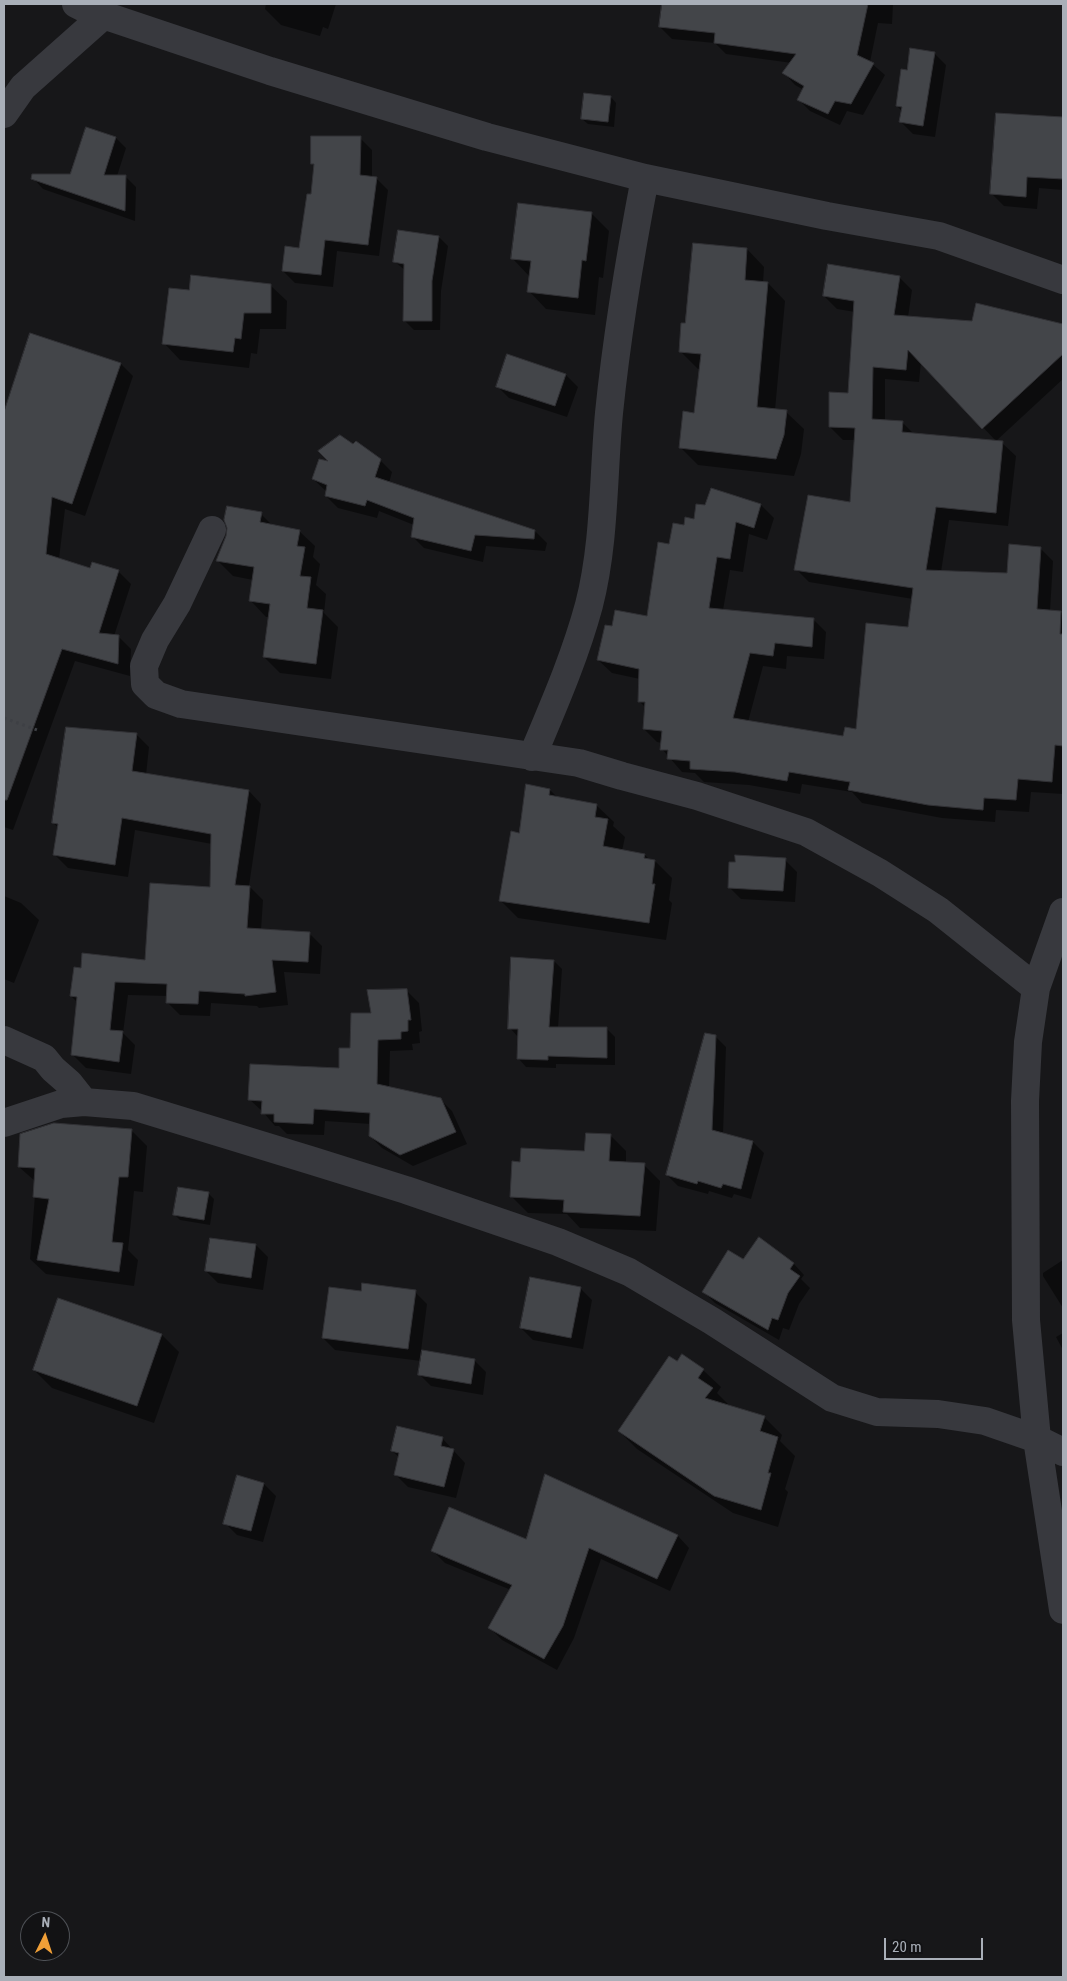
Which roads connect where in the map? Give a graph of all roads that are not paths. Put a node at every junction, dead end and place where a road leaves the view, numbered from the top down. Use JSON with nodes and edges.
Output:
{"nodes":[{"id":1,"x":76,"y":4,"type":"edge"},
{"id":2,"x":104,"y":15,"type":"junction"},
{"id":3,"x":4,"y":114,"type":"edge"},
{"id":4,"x":645,"y":178,"type":"junction"},
{"id":5,"x":1063,"y":280,"type":"edge"},
{"id":6,"x":212,"y":530,"type":"dead end"},
{"id":7,"x":532,"y":757,"type":"junction"},
{"id":8,"x":1063,"y":912,"type":"edge"},
{"id":9,"x":1036,"y":988,"type":"junction"},
{"id":10,"x":4,"y":1040,"type":"edge"},
{"id":11,"x":84,"y":1102,"type":"junction"},
{"id":12,"x":4,"y":1123,"type":"edge"},
{"id":13,"x":1037,"y":1439,"type":"junction"},
{"id":14,"x":1063,"y":1452,"type":"edge"},
{"id":15,"x":1063,"y":1610,"type":"edge"}],
"edges":[{"from":1,"to":2,"type":"street"},
{"from":2,"to":3,"type":"street"},
{"from":2,"to":4,"type":"street"},
{"from":4,"to":5,"type":"street"},
{"from":4,"to":7,"type":"street"},
{"from":6,"to":7,"type":"street"},
{"from":7,"to":9,"type":"street"},
{"from":8,"to":9,"type":"street"},
{"from":9,"to":13,"type":"street"},
{"from":10,"to":11,"type":"street"},
{"from":11,"to":12,"type":"street"},
{"from":11,"to":13,"type":"street"},
{"from":13,"to":14,"type":"street"},
{"from":13,"to":15,"type":"street"}]}
